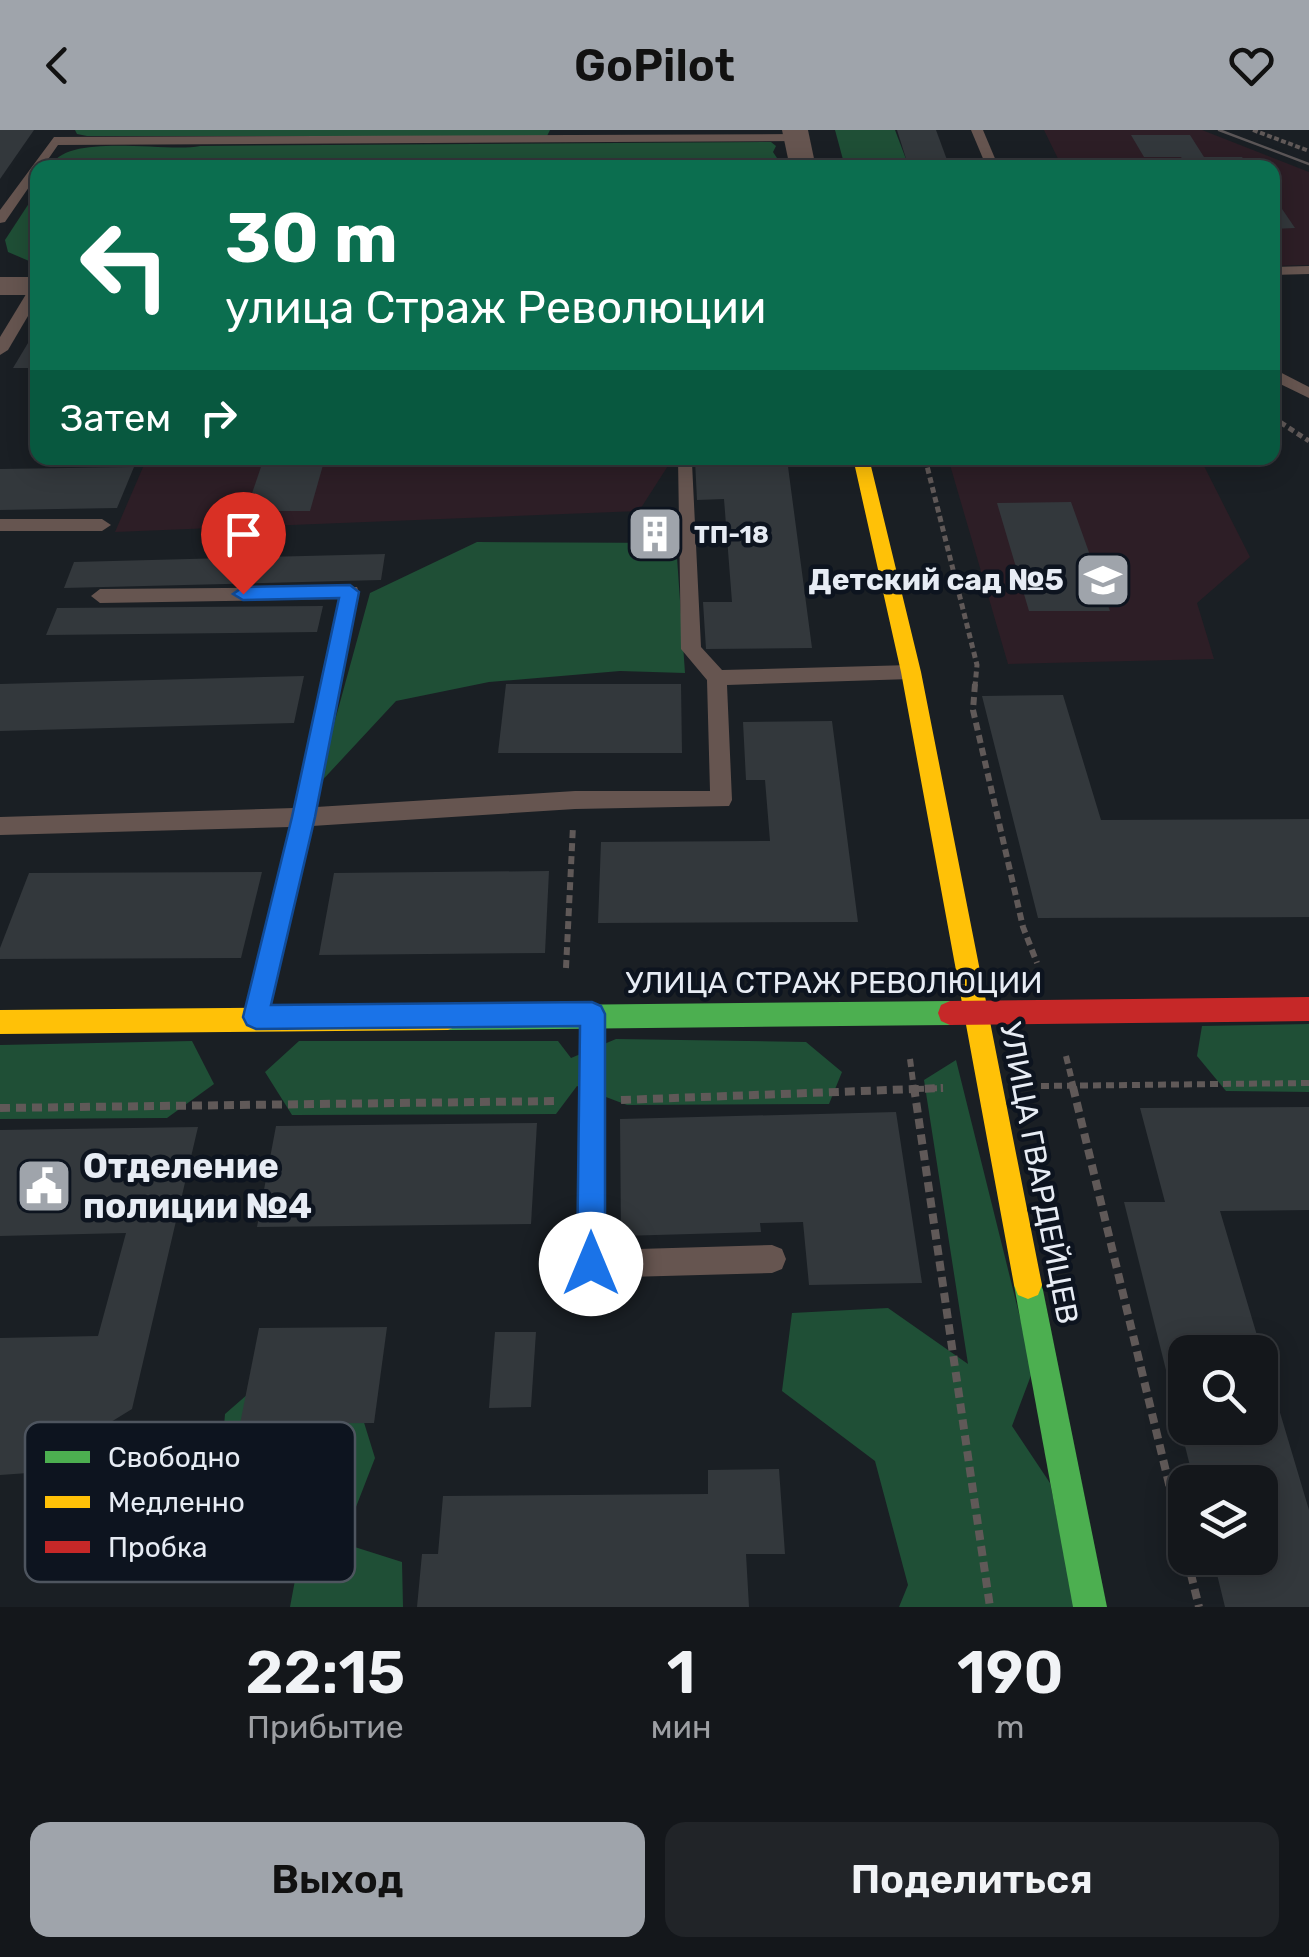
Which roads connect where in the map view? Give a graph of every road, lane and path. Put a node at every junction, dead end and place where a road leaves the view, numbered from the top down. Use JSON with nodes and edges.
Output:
{"nodes":[{"id":1,"x":977,"y":130,"type":"edge"},
{"id":2,"x":1253,"y":130,"type":"edge"},
{"id":3,"x":607,"y":134,"type":"edge"},
{"id":4,"x":796,"y":134,"type":"edge"},
{"id":5,"x":57,"y":135,"type":"edge"},
{"id":6,"x":1309,"y":151,"type":"edge"},
{"id":7,"x":40,"y":160,"type":"edge"},
{"id":8,"x":801,"y":160,"type":"edge"},
{"id":9,"x":990,"y":160,"type":"edge"},
{"id":10,"x":30,"y":175,"type":"edge"},
{"id":11,"x":0,"y":219,"type":"edge"},
{"id":12,"x":1309,"y":270,"type":"edge"},
{"id":13,"x":1280,"y":271,"type":"edge"},
{"id":14,"x":0,"y":286,"type":"edge"},
{"id":15,"x":30,"y":286,"type":"edge"},
{"id":16,"x":30,"y":299,"type":"edge"},
{"id":17,"x":0,"y":350,"type":"edge"},
{"id":18,"x":1280,"y":378,"type":"edge"},
{"id":19,"x":1309,"y":393,"type":"edge"},
{"id":20,"x":1280,"y":422,"type":"edge"},
{"id":21,"x":1309,"y":441,"type":"edge"},
{"id":22,"x":684,"y":465,"type":"edge"},
{"id":23,"x":863,"y":465,"type":"edge"},
{"id":24,"x":928,"y":465,"type":"edge"},
{"id":25,"x":0,"y":525,"type":"edge"},
{"id":26,"x":102,"y":525,"type":"dead end"},
{"id":27,"x":100,"y":596,"type":"dead end"},
{"id":28,"x":912,"y":672,"type":"junction"},
{"id":29,"x":717,"y":678,"type":"junction"},
{"id":30,"x":575,"y":800,"type":"junction"},
{"id":31,"x":304,"y":817,"type":"junction"},
{"id":32,"x":1,"y":827,"type":"edge"},
{"id":33,"x":566,"y":979,"type":"dead end"},
{"id":34,"x":1309,"y":1009,"type":"edge"},
{"id":35,"x":1055,"y":1011,"type":"junction"},
{"id":36,"x":975,"y":1012,"type":"junction"},
{"id":37,"x":905,"y":1013,"type":"junction"},
{"id":38,"x":592,"y":1014,"type":"junction"},
{"id":39,"x":256,"y":1017,"type":"junction"},
{"id":40,"x":0,"y":1022,"type":"edge"},
{"id":41,"x":1309,"y":1084,"type":"edge"},
{"id":42,"x":1073,"y":1085,"type":"junction"},
{"id":43,"x":989,"y":1087,"type":"junction"},
{"id":44,"x":913,"y":1089,"type":"junction"},
{"id":45,"x":592,"y":1101,"type":"junction"},
{"id":46,"x":0,"y":1108,"type":"edge"},
{"id":47,"x":772,"y":1259,"type":"dead end"},
{"id":48,"x":1168,"y":1479,"type":"edge"},
{"id":49,"x":1191,"y":1575,"type":"edge"},
{"id":50,"x":990,"y":1607,"type":"edge"},
{"id":51,"x":1090,"y":1607,"type":"edge"},
{"id":52,"x":1199,"y":1607,"type":"edge"}],
"edges":[{"from":1,"to":9,"type":"lane"},
{"from":2,"to":6,"type":"path"},
{"from":3,"to":4,"type":"lane"},
{"from":3,"to":5,"type":"lane"},
{"from":4,"to":8,"type":"street"},
{"from":5,"to":7,"type":"lane"},
{"from":10,"to":11,"type":"lane"},
{"from":12,"to":13,"type":"lane"},
{"from":14,"to":15,"type":"street"},
{"from":16,"to":17,"type":"lane"},
{"from":18,"to":19,"type":"lane"},
{"from":20,"to":21,"type":"path"},
{"from":22,"to":29,"type":"lane"},
{"from":23,"to":28,"type":"street","name":"УЛИЦА ГВАРДЕЙЦЕВ"},
{"from":24,"to":35,"type":"path"},
{"from":25,"to":26,"type":"lane"},
{"from":27,"to":31,"type":"lane"},
{"from":28,"to":29,"type":"lane"},
{"from":28,"to":36,"type":"street","name":"УЛИЦА ГВАРДЕЙЦЕВ"},
{"from":29,"to":30,"type":"lane"},
{"from":30,"to":31,"type":"lane"},
{"from":30,"to":33,"type":"path"},
{"from":31,"to":32,"type":"lane"},
{"from":31,"to":39,"type":"lane"},
{"from":34,"to":35,"type":"street","name":"УЛИЦА СТРАЖ РЕВОЛЮЦИИ"},
{"from":35,"to":36,"type":"street","name":"УЛИЦА СТРАЖ РЕВОЛЮЦИИ"},
{"from":35,"to":42,"type":"path"},
{"from":36,"to":37,"type":"street","name":"УЛИЦА СТРАЖ РЕВОЛЮЦИИ"},
{"from":36,"to":43,"type":"street","name":"УЛИЦА ГВАРДЕЙЦЕВ"},
{"from":37,"to":38,"type":"street","name":"УЛИЦА СТРАЖ РЕВОЛЮЦИИ"},
{"from":37,"to":44,"type":"path"},
{"from":38,"to":39,"type":"street","name":"УЛИЦА СТРАЖ РЕВОЛЮЦИИ"},
{"from":38,"to":45,"type":"lane"},
{"from":39,"to":40,"type":"street","name":"УЛИЦА СТРАЖ РЕВОЛЮЦИИ"},
{"from":41,"to":42,"type":"path"},
{"from":42,"to":43,"type":"path"},
{"from":42,"to":48,"type":"path"},
{"from":43,"to":44,"type":"path"},
{"from":43,"to":51,"type":"street","name":"УЛИЦА ГВАРДЕЙЦЕВ"},
{"from":44,"to":45,"type":"path"},
{"from":44,"to":50,"type":"path"},
{"from":45,"to":46,"type":"path"},
{"from":45,"to":47,"type":"lane"},
{"from":49,"to":52,"type":"path"}]}
